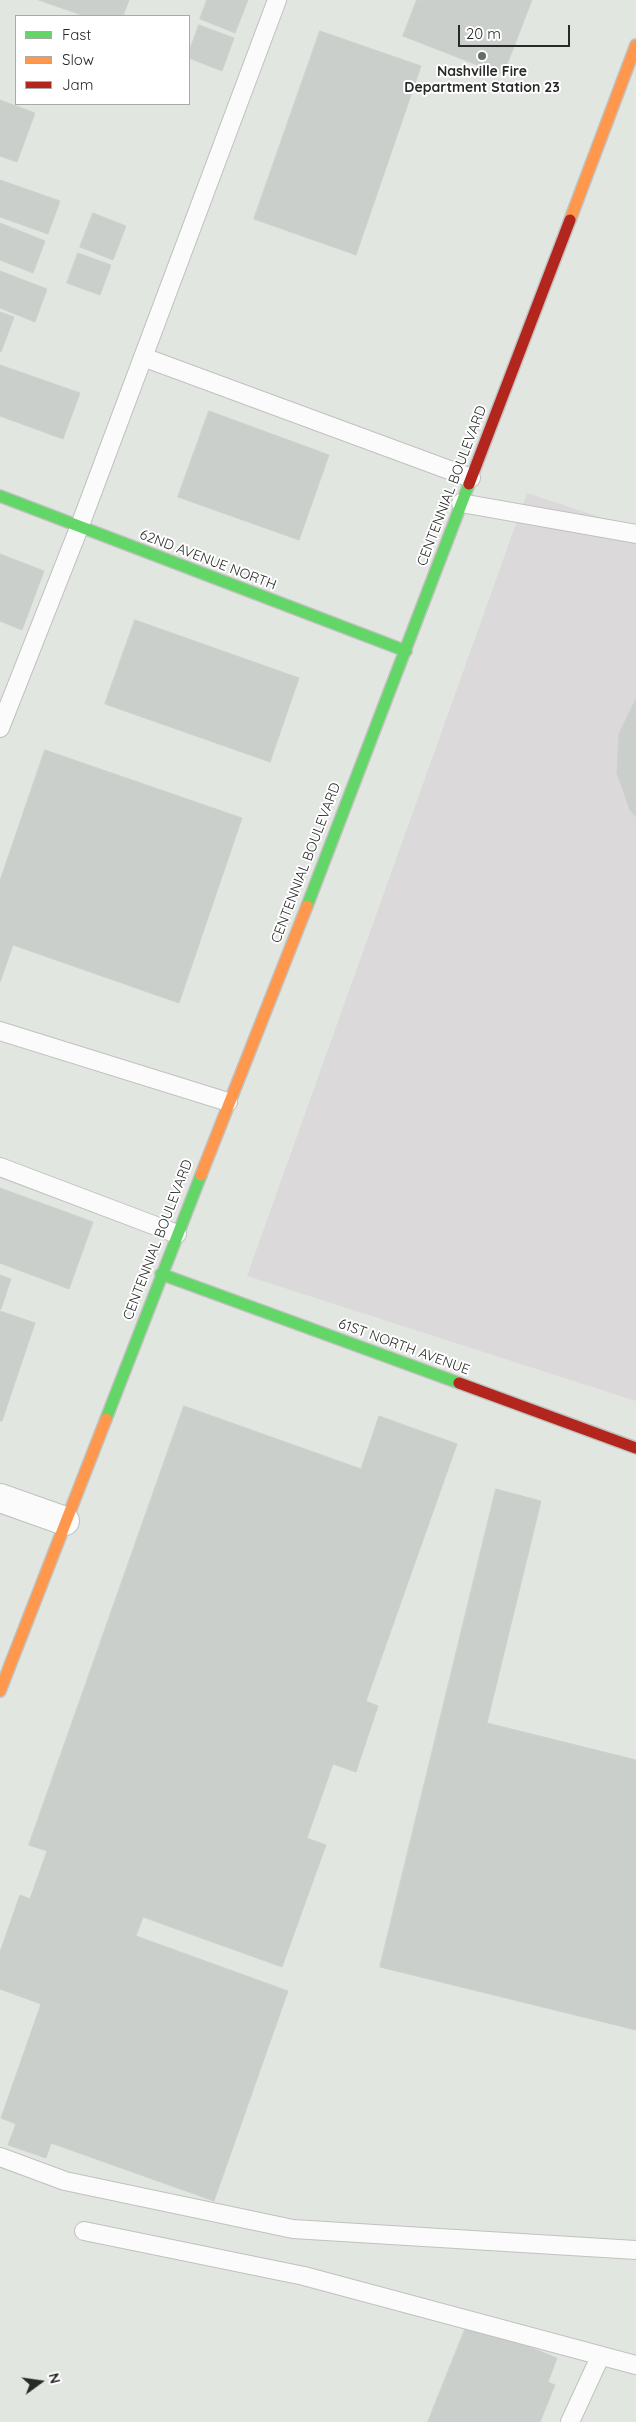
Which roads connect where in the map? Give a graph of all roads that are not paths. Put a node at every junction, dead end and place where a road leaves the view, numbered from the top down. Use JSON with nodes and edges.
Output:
{"nodes":[{"id":1,"x":277,"y":0,"type":"edge"},
{"id":2,"x":636,"y":45,"type":"edge"},
{"id":3,"x":143,"y":357,"type":"junction"},
{"id":4,"x":471,"y":478,"type":"junction"},
{"id":5,"x":0,"y":496,"type":"edge"},
{"id":6,"x":461,"y":503,"type":"junction"},
{"id":7,"x":79,"y":528,"type":"junction"},
{"id":8,"x":636,"y":534,"type":"edge"},
{"id":9,"x":406,"y":651,"type":"junction"},
{"id":10,"x":0,"y":728,"type":"edge"},
{"id":11,"x":0,"y":1031,"type":"edge"},
{"id":12,"x":228,"y":1102,"type":"junction"},
{"id":13,"x":0,"y":1167,"type":"edge"},
{"id":14,"x":177,"y":1234,"type":"junction"},
{"id":15,"x":161,"y":1274,"type":"junction"},
{"id":16,"x":636,"y":1448,"type":"edge"},
{"id":17,"x":0,"y":1498,"type":"edge"},
{"id":18,"x":65,"y":1521,"type":"junction"},
{"id":19,"x":0,"y":1691,"type":"edge"},
{"id":20,"x":0,"y":2157,"type":"edge"},
{"id":21,"x":84,"y":2231,"type":"dead end"},
{"id":22,"x":636,"y":2250,"type":"edge"},
{"id":23,"x":600,"y":2357,"type":"junction"},
{"id":24,"x":636,"y":2365,"type":"edge"},
{"id":25,"x":570,"y":2422,"type":"edge"}],
"edges":[{"from":1,"to":3,"type":"lane"},
{"from":2,"to":4,"type":"main road","name":"CENTENNIAL BOULEVARD"},
{"from":3,"to":4,"type":"lane"},
{"from":3,"to":7,"type":"lane"},
{"from":4,"to":6,"type":"main road","name":"CENTENNIAL BOULEVARD"},
{"from":5,"to":7,"type":"main road","name":"62ND AVENUE NORTH"},
{"from":6,"to":8,"type":"lane"},
{"from":6,"to":9,"type":"main road","name":"CENTENNIAL BOULEVARD"},
{"from":7,"to":9,"type":"main road","name":"62ND AVENUE NORTH"},
{"from":7,"to":10,"type":"lane"},
{"from":9,"to":12,"type":"main road","name":"CENTENNIAL BOULEVARD"},
{"from":11,"to":12,"type":"lane"},
{"from":12,"to":14,"type":"main road","name":"CENTENNIAL BOULEVARD"},
{"from":13,"to":14,"type":"lane"},
{"from":14,"to":15,"type":"main road","name":"CENTENNIAL BOULEVARD"},
{"from":15,"to":16,"type":"main road","name":"61ST NORTH AVENUE"},
{"from":15,"to":18,"type":"main road","name":"CENTENNIAL BOULEVARD"},
{"from":17,"to":18,"type":"street"},
{"from":18,"to":19,"type":"main road","name":"CENTENNIAL BOULEVARD"},
{"from":20,"to":22,"type":"lane"},
{"from":21,"to":23,"type":"lane"},
{"from":23,"to":24,"type":"lane"},
{"from":23,"to":25,"type":"lane"}]}
